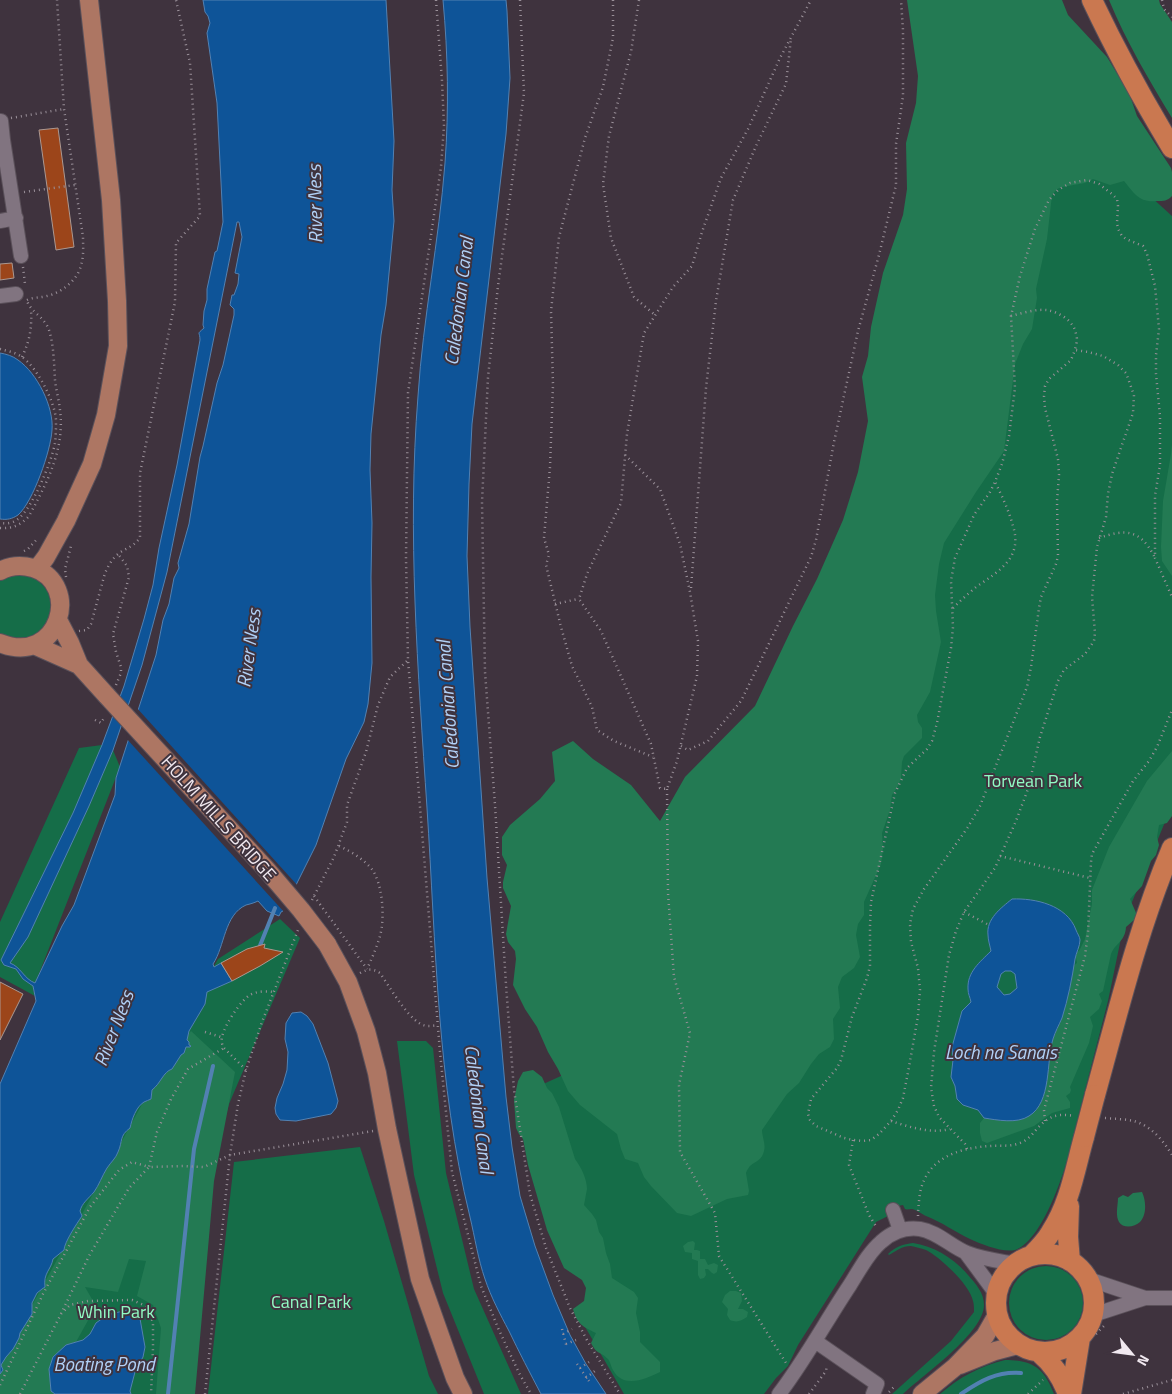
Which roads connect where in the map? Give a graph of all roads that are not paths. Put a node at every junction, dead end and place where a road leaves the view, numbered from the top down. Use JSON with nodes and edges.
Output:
{"nodes":[{"id":1,"x":89,"y":0,"type":"edge"},
{"id":2,"x":1092,"y":0,"type":"edge"},
{"id":3,"x":1,"y":121,"type":"road end"},
{"id":4,"x":2,"y":140,"type":"edge"},
{"id":5,"x":1172,"y":148,"type":"edge"},
{"id":6,"x":16,"y":218,"type":"junction"},
{"id":7,"x":0,"y":220,"type":"edge"},
{"id":8,"x":21,"y":256,"type":"road end"},
{"id":9,"x":0,"y":296,"type":"edge"},
{"id":10,"x":23,"y":296,"type":"road end"},
{"id":11,"x":37,"y":569,"type":"junction"},
{"id":12,"x":0,"y":570,"type":"edge"},
{"id":13,"x":58,"y":620,"type":"junction"},
{"id":14,"x":0,"y":643,"type":"edge"},
{"id":15,"x":34,"y":645,"type":"junction"},
{"id":16,"x":79,"y":665,"type":"junction"},
{"id":17,"x":1172,"y":848,"type":"edge"},
{"id":18,"x":1069,"y":1196,"type":"junction"},
{"id":19,"x":893,"y":1210,"type":"dead end"},
{"id":20,"x":900,"y":1230,"type":"junction"},
{"id":21,"x":966,"y":1252,"type":"junction"},
{"id":22,"x":1023,"y":1260,"type":"junction"},
{"id":23,"x":1070,"y":1261,"type":"junction"},
{"id":24,"x":1088,"y":1279,"type":"junction"},
{"id":25,"x":997,"y":1294,"type":"junction"},
{"id":26,"x":1145,"y":1298,"type":"junction"},
{"id":27,"x":1172,"y":1298,"type":"edge"},
{"id":28,"x":997,"y":1315,"type":"junction"},
{"id":29,"x":1099,"y":1320,"type":"junction"},
{"id":30,"x":1087,"y":1337,"type":"junction"},
{"id":31,"x":815,"y":1341,"type":"junction"},
{"id":32,"x":1018,"y":1345,"type":"junction"},
{"id":33,"x":1040,"y":1353,"type":"junction"},
{"id":34,"x":955,"y":1367,"type":"junction"},
{"id":35,"x":462,"y":1394,"type":"edge"},
{"id":36,"x":779,"y":1394,"type":"edge"},
{"id":37,"x":873,"y":1394,"type":"edge"},
{"id":38,"x":922,"y":1394,"type":"edge"},
{"id":39,"x":1069,"y":1394,"type":"edge"}],
"edges":[{"from":1,"to":11,"type":"main road"},
{"from":2,"to":5,"type":"highway"},
{"from":3,"to":4,"type":"street"},
{"from":4,"to":6,"type":"street"},
{"from":6,"to":7,"type":"street"},
{"from":6,"to":8,"type":"street"},
{"from":9,"to":10,"type":"street"},
{"from":11,"to":12,"type":"main road"},
{"from":11,"to":13,"type":"main road"},
{"from":13,"to":15,"type":"main road"},
{"from":13,"to":16,"type":"main road"},
{"from":14,"to":15,"type":"main road"},
{"from":15,"to":16,"type":"main road"},
{"from":16,"to":35,"type":"main road","name":"HOLM MILLS BRIDGE","bridge":true},
{"from":17,"to":18,"type":"highway","bridge":true},
{"from":18,"to":22,"type":"highway"},
{"from":18,"to":23,"type":"highway"},
{"from":19,"to":20,"type":"street"},
{"from":20,"to":21,"type":"street"},
{"from":20,"to":31,"type":"street"},
{"from":21,"to":22,"type":"street"},
{"from":21,"to":25,"type":"street"},
{"from":22,"to":23,"type":"highway"},
{"from":22,"to":25,"type":"highway"},
{"from":23,"to":24,"type":"highway"},
{"from":24,"to":26,"type":"street"},
{"from":24,"to":29,"type":"highway"},
{"from":25,"to":28,"type":"highway"},
{"from":26,"to":27,"type":"street"},
{"from":26,"to":29,"type":"street"},
{"from":28,"to":32,"type":"highway"},
{"from":28,"to":34,"type":"main road"},
{"from":29,"to":30,"type":"highway"},
{"from":30,"to":33,"type":"highway"},
{"from":30,"to":39,"type":"highway"},
{"from":31,"to":36,"type":"street"},
{"from":31,"to":37,"type":"street"},
{"from":32,"to":33,"type":"highway"},
{"from":32,"to":34,"type":"main road"},
{"from":33,"to":39,"type":"highway"},
{"from":34,"to":38,"type":"main road"}]}
